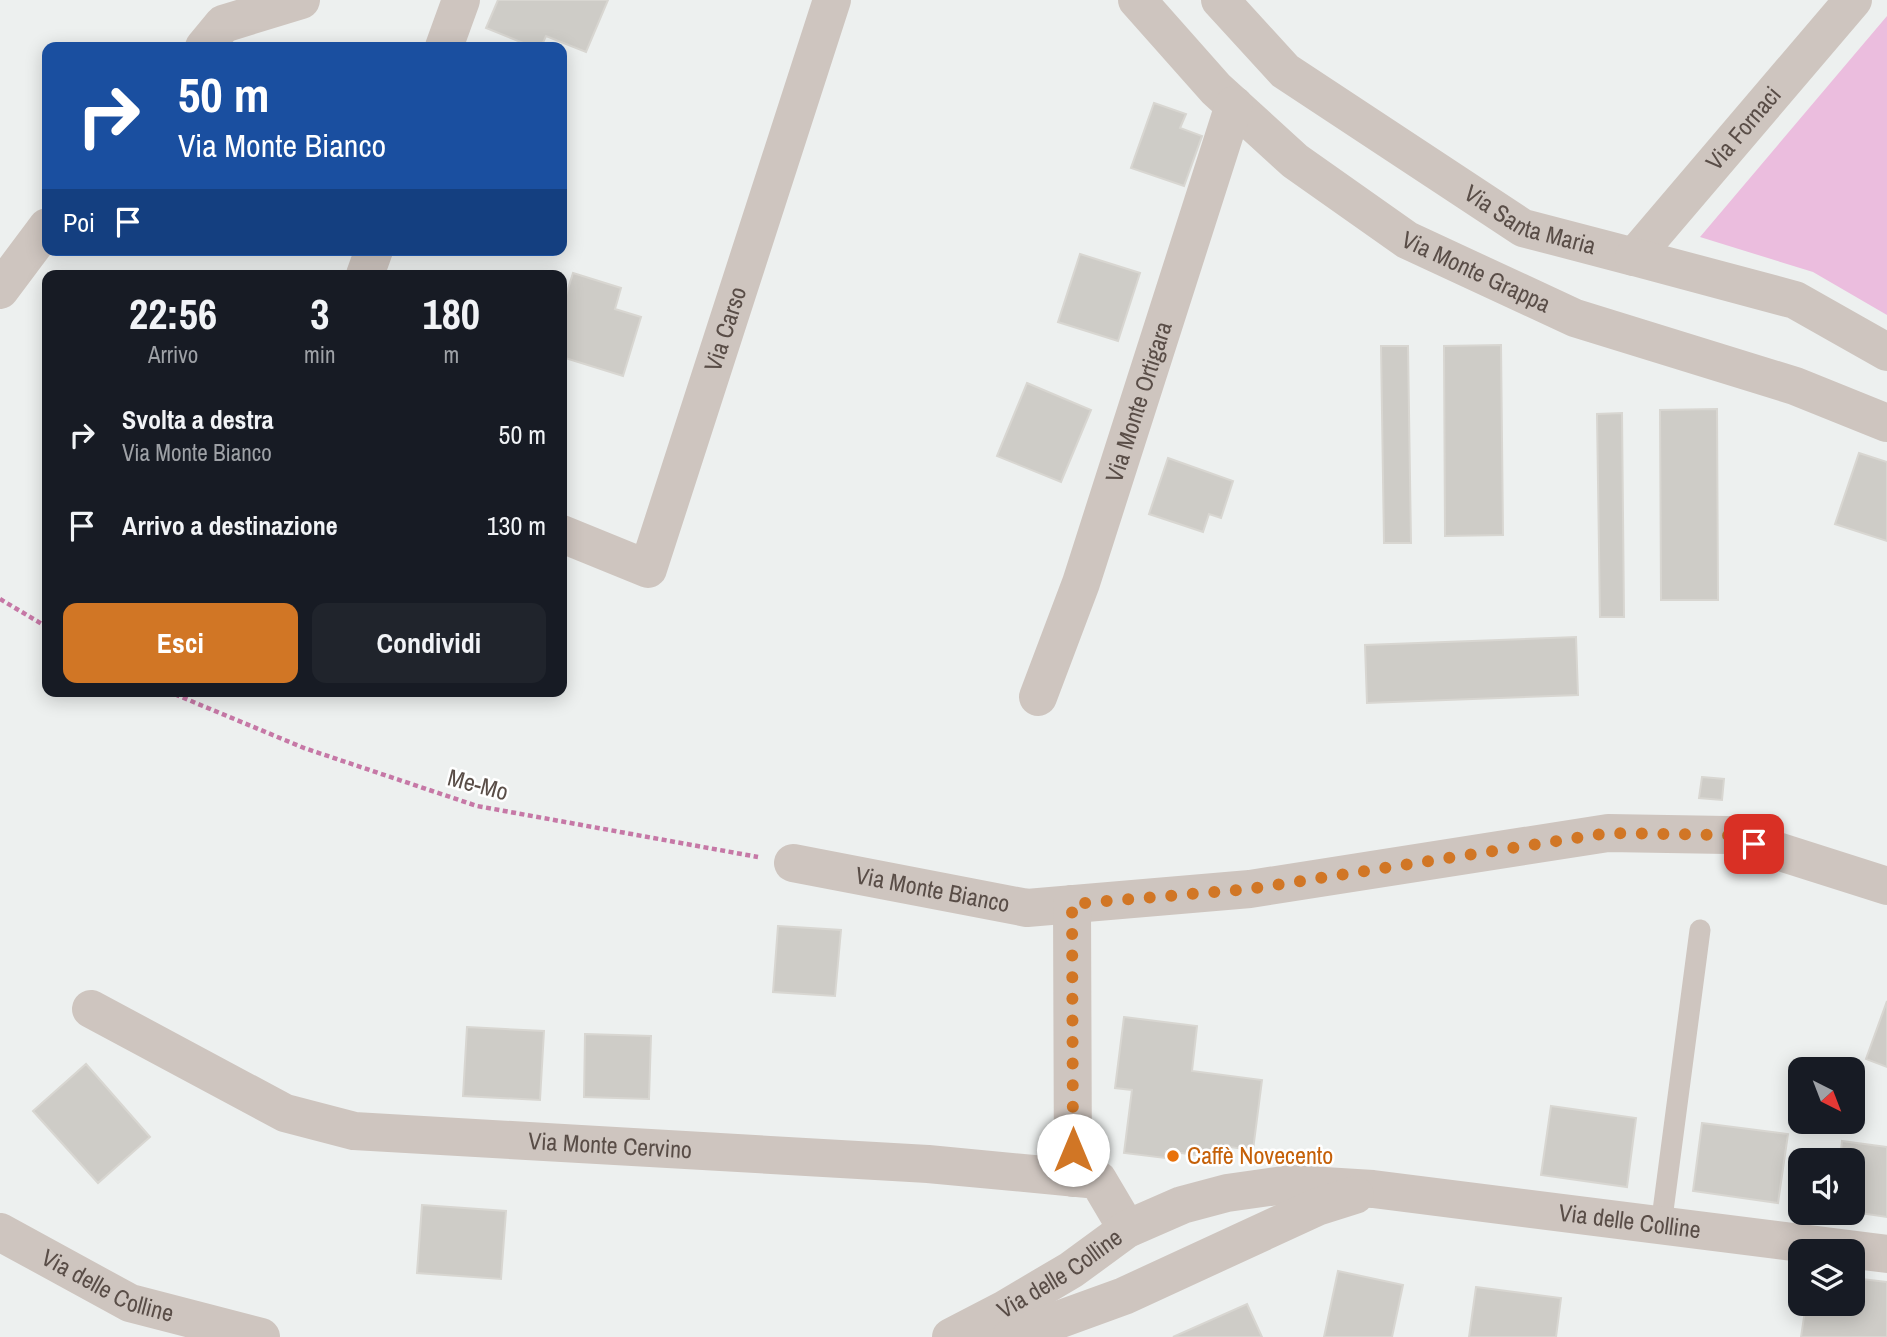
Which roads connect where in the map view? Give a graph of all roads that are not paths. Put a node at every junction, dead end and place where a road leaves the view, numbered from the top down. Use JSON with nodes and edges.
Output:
{"nodes":[{"id":1,"x":301,"y":0,"type":"edge"},
{"id":2,"x":461,"y":0,"type":"edge"},
{"id":3,"x":832,"y":0,"type":"edge"},
{"id":4,"x":1138,"y":0,"type":"edge"},
{"id":5,"x":1220,"y":0,"type":"edge"},
{"id":6,"x":1853,"y":0,"type":"edge"},
{"id":7,"x":208,"y":42,"type":"edge"},
{"id":8,"x":446,"y":42,"type":"edge"},
{"id":9,"x":1234,"y":105,"type":"junction"},
{"id":10,"x":42,"y":234,"type":"edge"},
{"id":11,"x":1634,"y":257,"type":"junction"},
{"id":12,"x":0,"y":290,"type":"edge"},
{"id":13,"x":1887,"y":352,"type":"edge"},
{"id":14,"x":1887,"y":423,"type":"edge"},
{"id":15,"x":567,"y":536,"type":"edge"},
{"id":16,"x":1038,"y":697,"type":"dead end"},
{"id":17,"x":793,"y":863,"type":"road end"},
{"id":18,"x":1887,"y":886,"type":"edge"},
{"id":19,"x":1072,"y":904,"type":"junction"},
{"id":20,"x":1700,"y":930,"type":"dead end"},
{"id":21,"x":91,"y":1009,"type":"dead end"},
{"id":22,"x":1073,"y":1178,"type":"junction"},
{"id":23,"x":1373,"y":1189,"type":"junction"},
{"id":24,"x":1661,"y":1226,"type":"junction"},
{"id":25,"x":1127,"y":1229,"type":"junction"},
{"id":26,"x":0,"y":1232,"type":"edge"},
{"id":27,"x":1887,"y":1254,"type":"edge"},
{"id":28,"x":261,"y":1337,"type":"edge"},
{"id":29,"x":951,"y":1337,"type":"edge"},
{"id":30,"x":1011,"y":1337,"type":"edge"}],
"edges":[{"from":1,"to":7,"type":"street"},
{"from":2,"to":8,"type":"street"},
{"from":3,"to":15,"type":"street","name":"Via Carso"},
{"from":4,"to":9,"type":"street","name":"Via Monte Grappa"},
{"from":5,"to":11,"type":"street","name":"Via Santa Maria"},
{"from":6,"to":11,"type":"street","name":"Via Fornaci"},
{"from":9,"to":14,"type":"street","name":"Via Monte Grappa"},
{"from":9,"to":16,"type":"street","name":"Via Monte Ortigara"},
{"from":10,"to":12,"type":"street"},
{"from":11,"to":13,"type":"street","name":"Via Santa Maria"},
{"from":17,"to":19,"type":"street","name":"Via Monte Bianco"},
{"from":18,"to":19,"type":"street","name":"Via Monte Bianco"},
{"from":19,"to":22,"type":"street"},
{"from":20,"to":24,"type":"lane"},
{"from":21,"to":22,"type":"street","name":"Via Monte Cervino"},
{"from":22,"to":25,"type":"street","name":"Via Monte Cervino"},
{"from":23,"to":24,"type":"street","name":"Via delle Colline"},
{"from":23,"to":25,"type":"street","name":"Via delle Colline"},
{"from":23,"to":30,"type":"street","name":"Via delle Colline"},
{"from":24,"to":27,"type":"street","name":"Via delle Colline"},
{"from":25,"to":29,"type":"street","name":"Via delle Colline"},
{"from":26,"to":28,"type":"street","name":"Via delle Colline"}]}
